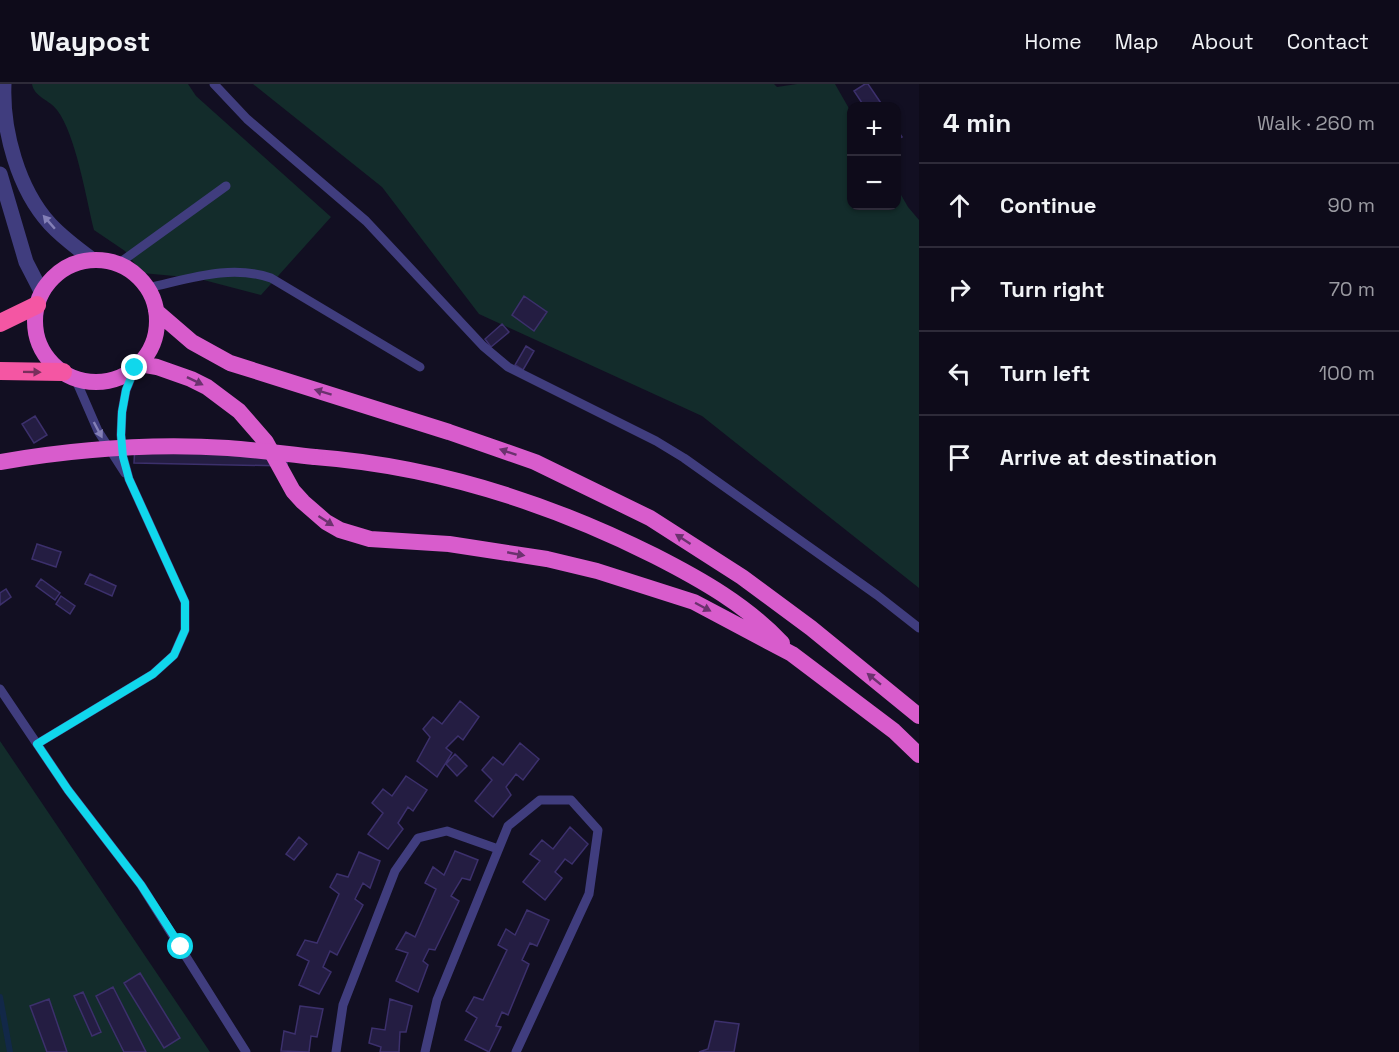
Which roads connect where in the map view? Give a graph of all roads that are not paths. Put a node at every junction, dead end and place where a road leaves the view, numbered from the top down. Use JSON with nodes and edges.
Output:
{"nodes":[{"id":1,"x":4,"y":84,"type":"edge"},
{"id":2,"x":214,"y":84,"type":"edge"},
{"id":3,"x":0,"y":174,"type":"edge"},
{"id":4,"x":226,"y":186,"type":"dead end"},
{"id":5,"x":93,"y":260,"type":"junction"},
{"id":6,"x":118,"y":264,"type":"junction"},
{"id":7,"x":147,"y":288,"type":"junction"},
{"id":8,"x":40,"y":299,"type":"junction"},
{"id":9,"x":156,"y":311,"type":"junction"},
{"id":10,"x":0,"y":323,"type":"edge"},
{"id":11,"x":137,"y":366,"type":"junction"},
{"id":12,"x":420,"y":367,"type":"dead end"},
{"id":13,"x":0,"y":371,"type":"edge"},
{"id":14,"x":69,"y":375,"type":"junction"},
{"id":15,"x":0,"y":462,"type":"edge"},
{"id":16,"x":129,"y":479,"type":"junction"},
{"id":17,"x":736,"y":601,"type":"junction"},
{"id":18,"x":811,"y":628,"type":"junction"},
{"id":19,"x":919,"y":628,"type":"edge"},
{"id":20,"x":792,"y":654,"type":"junction"},
{"id":21,"x":0,"y":689,"type":"edge"},
{"id":22,"x":919,"y":716,"type":"edge"},
{"id":23,"x":37,"y":744,"type":"junction"},
{"id":24,"x":919,"y":755,"type":"edge"},
{"id":25,"x":498,"y":849,"type":"junction"},
{"id":26,"x":246,"y":1052,"type":"edge"},
{"id":27,"x":336,"y":1052,"type":"edge"},
{"id":28,"x":425,"y":1052,"type":"edge"},
{"id":29,"x":516,"y":1052,"type":"edge"}],
"edges":[{"from":5,"to":1,"type":"street","one_way":true},
{"from":2,"to":19,"type":"lane"},
{"from":3,"to":8,"type":"street"},
{"from":4,"to":6,"type":"lane"},
{"from":5,"to":6,"type":"highway"},
{"from":5,"to":8,"type":"highway"},
{"from":6,"to":7,"type":"highway"},
{"from":7,"to":9,"type":"highway"},
{"from":7,"to":12,"type":"lane"},
{"from":8,"to":10,"type":"highway"},
{"from":8,"to":14,"type":"highway"},
{"from":9,"to":11,"type":"highway"},
{"from":18,"to":9,"type":"highway","one_way":true},
{"from":11,"to":14,"type":"highway"},
{"from":11,"to":16,"type":"lane"},
{"from":11,"to":20,"type":"highway","one_way":true},
{"from":13,"to":14,"type":"highway","one_way":true},
{"from":14,"to":16,"type":"lane","one_way":true},
{"from":15,"to":17,"type":"highway","bridge":true},
{"from":16,"to":23,"type":"lane"},
{"from":17,"to":18,"type":"highway"},
{"from":17,"to":20,"type":"highway"},
{"from":22,"to":18,"type":"highway","one_way":true},
{"from":20,"to":24,"type":"highway"},
{"from":21,"to":23,"type":"lane"},
{"from":23,"to":26,"type":"lane"},
{"from":25,"to":27,"type":"lane"},
{"from":25,"to":28,"type":"lane"},
{"from":25,"to":29,"type":"lane"}]}
